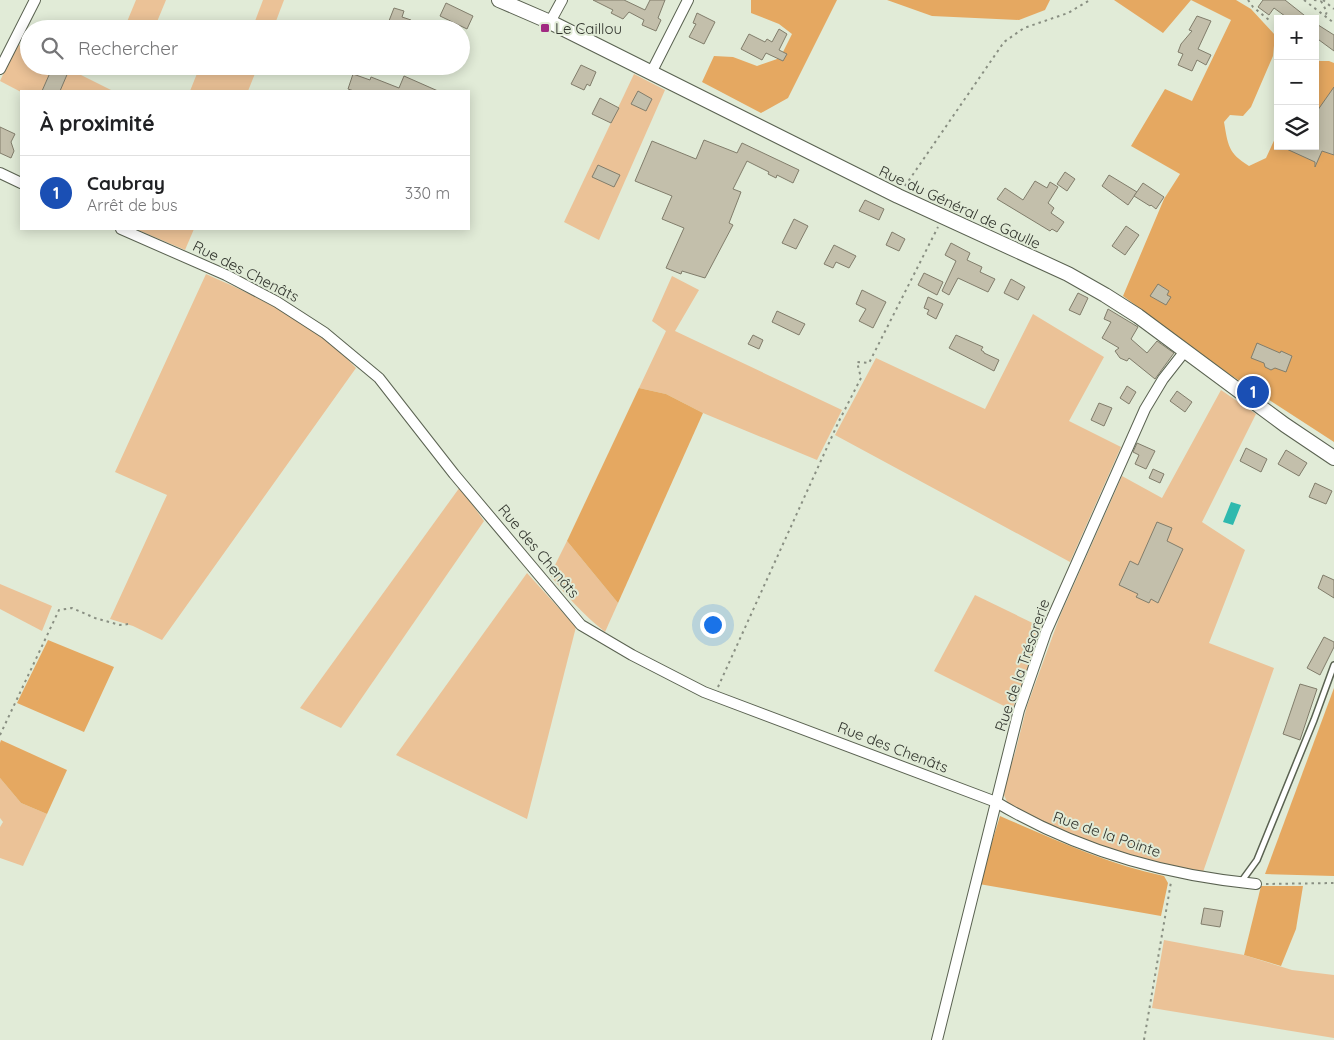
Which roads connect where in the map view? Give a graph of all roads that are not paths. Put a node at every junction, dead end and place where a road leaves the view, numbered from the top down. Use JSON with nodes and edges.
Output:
{"nodes":[{"id":1,"x":35,"y":0,"type":"edge"},
{"id":2,"x":499,"y":0,"type":"edge"},
{"id":3,"x":562,"y":0,"type":"edge"},
{"id":4,"x":688,"y":0,"type":"edge"},
{"id":5,"x":25,"y":20,"type":"edge"},
{"id":6,"x":550,"y":22,"type":"junction"},
{"id":7,"x":20,"y":30,"type":"edge"},
{"id":8,"x":0,"y":69,"type":"edge"},
{"id":9,"x":651,"y":73,"type":"junction"},
{"id":10,"x":0,"y":173,"type":"edge"},
{"id":11,"x":20,"y":183,"type":"edge"},
{"id":12,"x":123,"y":230,"type":"edge"},
{"id":13,"x":1185,"y":351,"type":"junction"},
{"id":14,"x":1334,"y":458,"type":"edge"},
{"id":15,"x":1334,"y":665,"type":"edge"},
{"id":16,"x":996,"y":802,"type":"junction"},
{"id":17,"x":1240,"y":882,"type":"junction"},
{"id":18,"x":1256,"y":884,"type":"road end"},
{"id":19,"x":937,"y":1040,"type":"edge"}],
"edges":[{"from":1,"to":5,"type":"street"},
{"from":2,"to":6,"type":"main road","name":"Rue du Général de Gaulle"},
{"from":3,"to":6,"type":"street"},
{"from":4,"to":9,"type":"street"},
{"from":6,"to":9,"type":"main road","name":"Rue du Général de Gaulle"},
{"from":7,"to":8,"type":"street"},
{"from":9,"to":13,"type":"main road","name":"Rue du Général de Gaulle"},
{"from":10,"to":11,"type":"street"},
{"from":12,"to":16,"type":"street","name":"Rue des Chenâts"},
{"from":13,"to":14,"type":"main road","name":"Rue du Général de Gaulle"},
{"from":13,"to":16,"type":"street","name":"Rue de la Trésorerie"},
{"from":15,"to":17,"type":"lane"},
{"from":16,"to":17,"type":"street","name":"Rue de la Pointe"},
{"from":16,"to":19,"type":"street","name":"Rue de la Trésorerie"},
{"from":17,"to":18,"type":"street","name":"Rue de la Pointe"}]}
